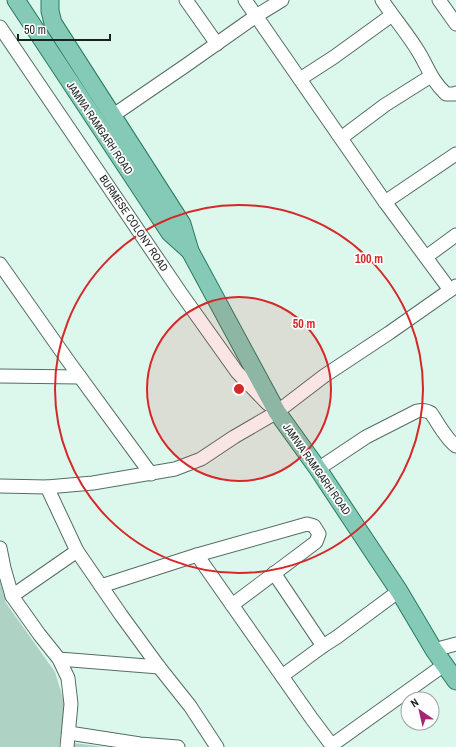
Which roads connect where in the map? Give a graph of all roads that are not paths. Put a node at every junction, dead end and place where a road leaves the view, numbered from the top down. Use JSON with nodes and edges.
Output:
{"nodes":[{"id":1,"x":16,"y":0,"type":"edge"},
{"id":2,"x":50,"y":0,"type":"edge"},
{"id":3,"x":186,"y":0,"type":"edge"},
{"id":4,"x":245,"y":0,"type":"edge"},
{"id":5,"x":282,"y":0,"type":"edge"},
{"id":6,"x":382,"y":0,"type":"edge"},
{"id":7,"x":439,"y":0,"type":"edge"},
{"id":8,"x":392,"y":15,"type":"junction"},
{"id":9,"x":256,"y":16,"type":"junction"},
{"id":10,"x":456,"y":24,"type":"edge"},
{"id":11,"x":2,"y":33,"type":"edge"},
{"id":12,"x":217,"y":44,"type":"junction"},
{"id":13,"x":431,"y":76,"type":"junction"},
{"id":14,"x":300,"y":79,"type":"junction"},
{"id":15,"x":456,"y":92,"type":"edge"},
{"id":16,"x":112,"y":116,"type":"junction"},
{"id":17,"x":340,"y":138,"type":"junction"},
{"id":18,"x":456,"y":154,"type":"edge"},
{"id":19,"x":385,"y":202,"type":"junction"},
{"id":20,"x":456,"y":235,"type":"edge"},
{"id":21,"x":190,"y":251,"type":"junction"},
{"id":22,"x":426,"y":257,"type":"junction"},
{"id":23,"x":0,"y":264,"type":"edge"},
{"id":24,"x":453,"y":288,"type":"edge"},
{"id":25,"x":0,"y":376,"type":"edge"},
{"id":26,"x":80,"y":377,"type":"junction"},
{"id":27,"x":277,"y":412,"type":"junction"},
{"id":28,"x":456,"y":446,"type":"edge"},
{"id":29,"x":318,"y":469,"type":"junction"},
{"id":30,"x":151,"y":474,"type":"junction"},
{"id":31,"x":0,"y":486,"type":"edge"},
{"id":32,"x":47,"y":487,"type":"junction"},
{"id":33,"x":0,"y":548,"type":"edge"},
{"id":34,"x":77,"y":552,"type":"junction"},
{"id":35,"x":197,"y":555,"type":"junction"},
{"id":36,"x":274,"y":573,"type":"junction"},
{"id":37,"x":101,"y":586,"type":"junction"},
{"id":38,"x":399,"y":591,"type":"junction"},
{"id":39,"x":12,"y":596,"type":"junction"},
{"id":40,"x":232,"y":605,"type":"junction"},
{"id":41,"x":456,"y":644,"type":"edge"},
{"id":42,"x":323,"y":646,"type":"junction"},
{"id":43,"x":434,"y":650,"type":"junction"},
{"id":44,"x":59,"y":659,"type":"junction"},
{"id":45,"x":444,"y":665,"type":"junction"},
{"id":46,"x":159,"y":667,"type":"junction"},
{"id":47,"x":282,"y":676,"type":"junction"},
{"id":48,"x":456,"y":681,"type":"edge"},
{"id":49,"x":69,"y":733,"type":"junction"},
{"id":50,"x":332,"y":746,"type":"edge"},
{"id":51,"x":68,"y":747,"type":"edge"},
{"id":52,"x":178,"y":747,"type":"edge"},
{"id":53,"x":217,"y":747,"type":"edge"}],
"edges":[{"from":1,"to":21,"type":"main road","name":"JAMWA RAMGARH ROAD"},
{"from":2,"to":16,"type":"main road","name":"JAMWA RAMGARH ROAD"},
{"from":3,"to":12,"type":"street"},
{"from":4,"to":9,"type":"street"},
{"from":5,"to":9,"type":"street"},
{"from":6,"to":8,"type":"street"},
{"from":7,"to":10,"type":"street"},
{"from":8,"to":13,"type":"street"},
{"from":8,"to":14,"type":"street"},
{"from":9,"to":12,"type":"street"},
{"from":9,"to":14,"type":"street"},
{"from":11,"to":27,"type":"street","name":"BURMESE COLONY ROAD"},
{"from":12,"to":16,"type":"street"},
{"from":13,"to":15,"type":"street"},
{"from":13,"to":17,"type":"street"},
{"from":14,"to":17,"type":"street"},
{"from":16,"to":21,"type":"main road","name":"JAMWA RAMGARH ROAD"},
{"from":17,"to":19,"type":"street"},
{"from":18,"to":19,"type":"street"},
{"from":19,"to":22,"type":"street"},
{"from":20,"to":22,"type":"street"},
{"from":21,"to":27,"type":"main road","name":"JAMWA RAMGARH ROAD"},
{"from":22,"to":24,"type":"street"},
{"from":23,"to":26,"type":"street"},
{"from":24,"to":27,"type":"street"},
{"from":25,"to":26,"type":"street"},
{"from":26,"to":30,"type":"street"},
{"from":27,"to":29,"type":"main road","name":"JAMWA RAMGARH ROAD"},
{"from":27,"to":30,"type":"street"},
{"from":28,"to":29,"type":"street"},
{"from":29,"to":38,"type":"main road","name":"JAMWA RAMGARH ROAD"},
{"from":30,"to":32,"type":"street"},
{"from":31,"to":32,"type":"street"},
{"from":32,"to":34,"type":"street"},
{"from":33,"to":39,"type":"street"},
{"from":34,"to":37,"type":"street"},
{"from":34,"to":39,"type":"street"},
{"from":35,"to":36,"type":"street"},
{"from":35,"to":37,"type":"street"},
{"from":35,"to":40,"type":"street"},
{"from":36,"to":40,"type":"street"},
{"from":36,"to":42,"type":"street"},
{"from":37,"to":46,"type":"street"},
{"from":38,"to":42,"type":"street"},
{"from":38,"to":43,"type":"main road","name":"JAMWA RAMGARH ROAD"},
{"from":39,"to":44,"type":"street"},
{"from":40,"to":47,"type":"street"},
{"from":41,"to":43,"type":"street"},
{"from":42,"to":47,"type":"street"},
{"from":43,"to":45,"type":"main road","name":"JAMWA RAMGARH ROAD"},
{"from":44,"to":46,"type":"street"},
{"from":44,"to":49,"type":"street"},
{"from":45,"to":48,"type":"main road","name":"JAMWA RAMGARH ROAD"},
{"from":45,"to":50,"type":"street"},
{"from":46,"to":53,"type":"street"},
{"from":47,"to":50,"type":"street"},
{"from":49,"to":51,"type":"street"},
{"from":49,"to":52,"type":"street"}]}
